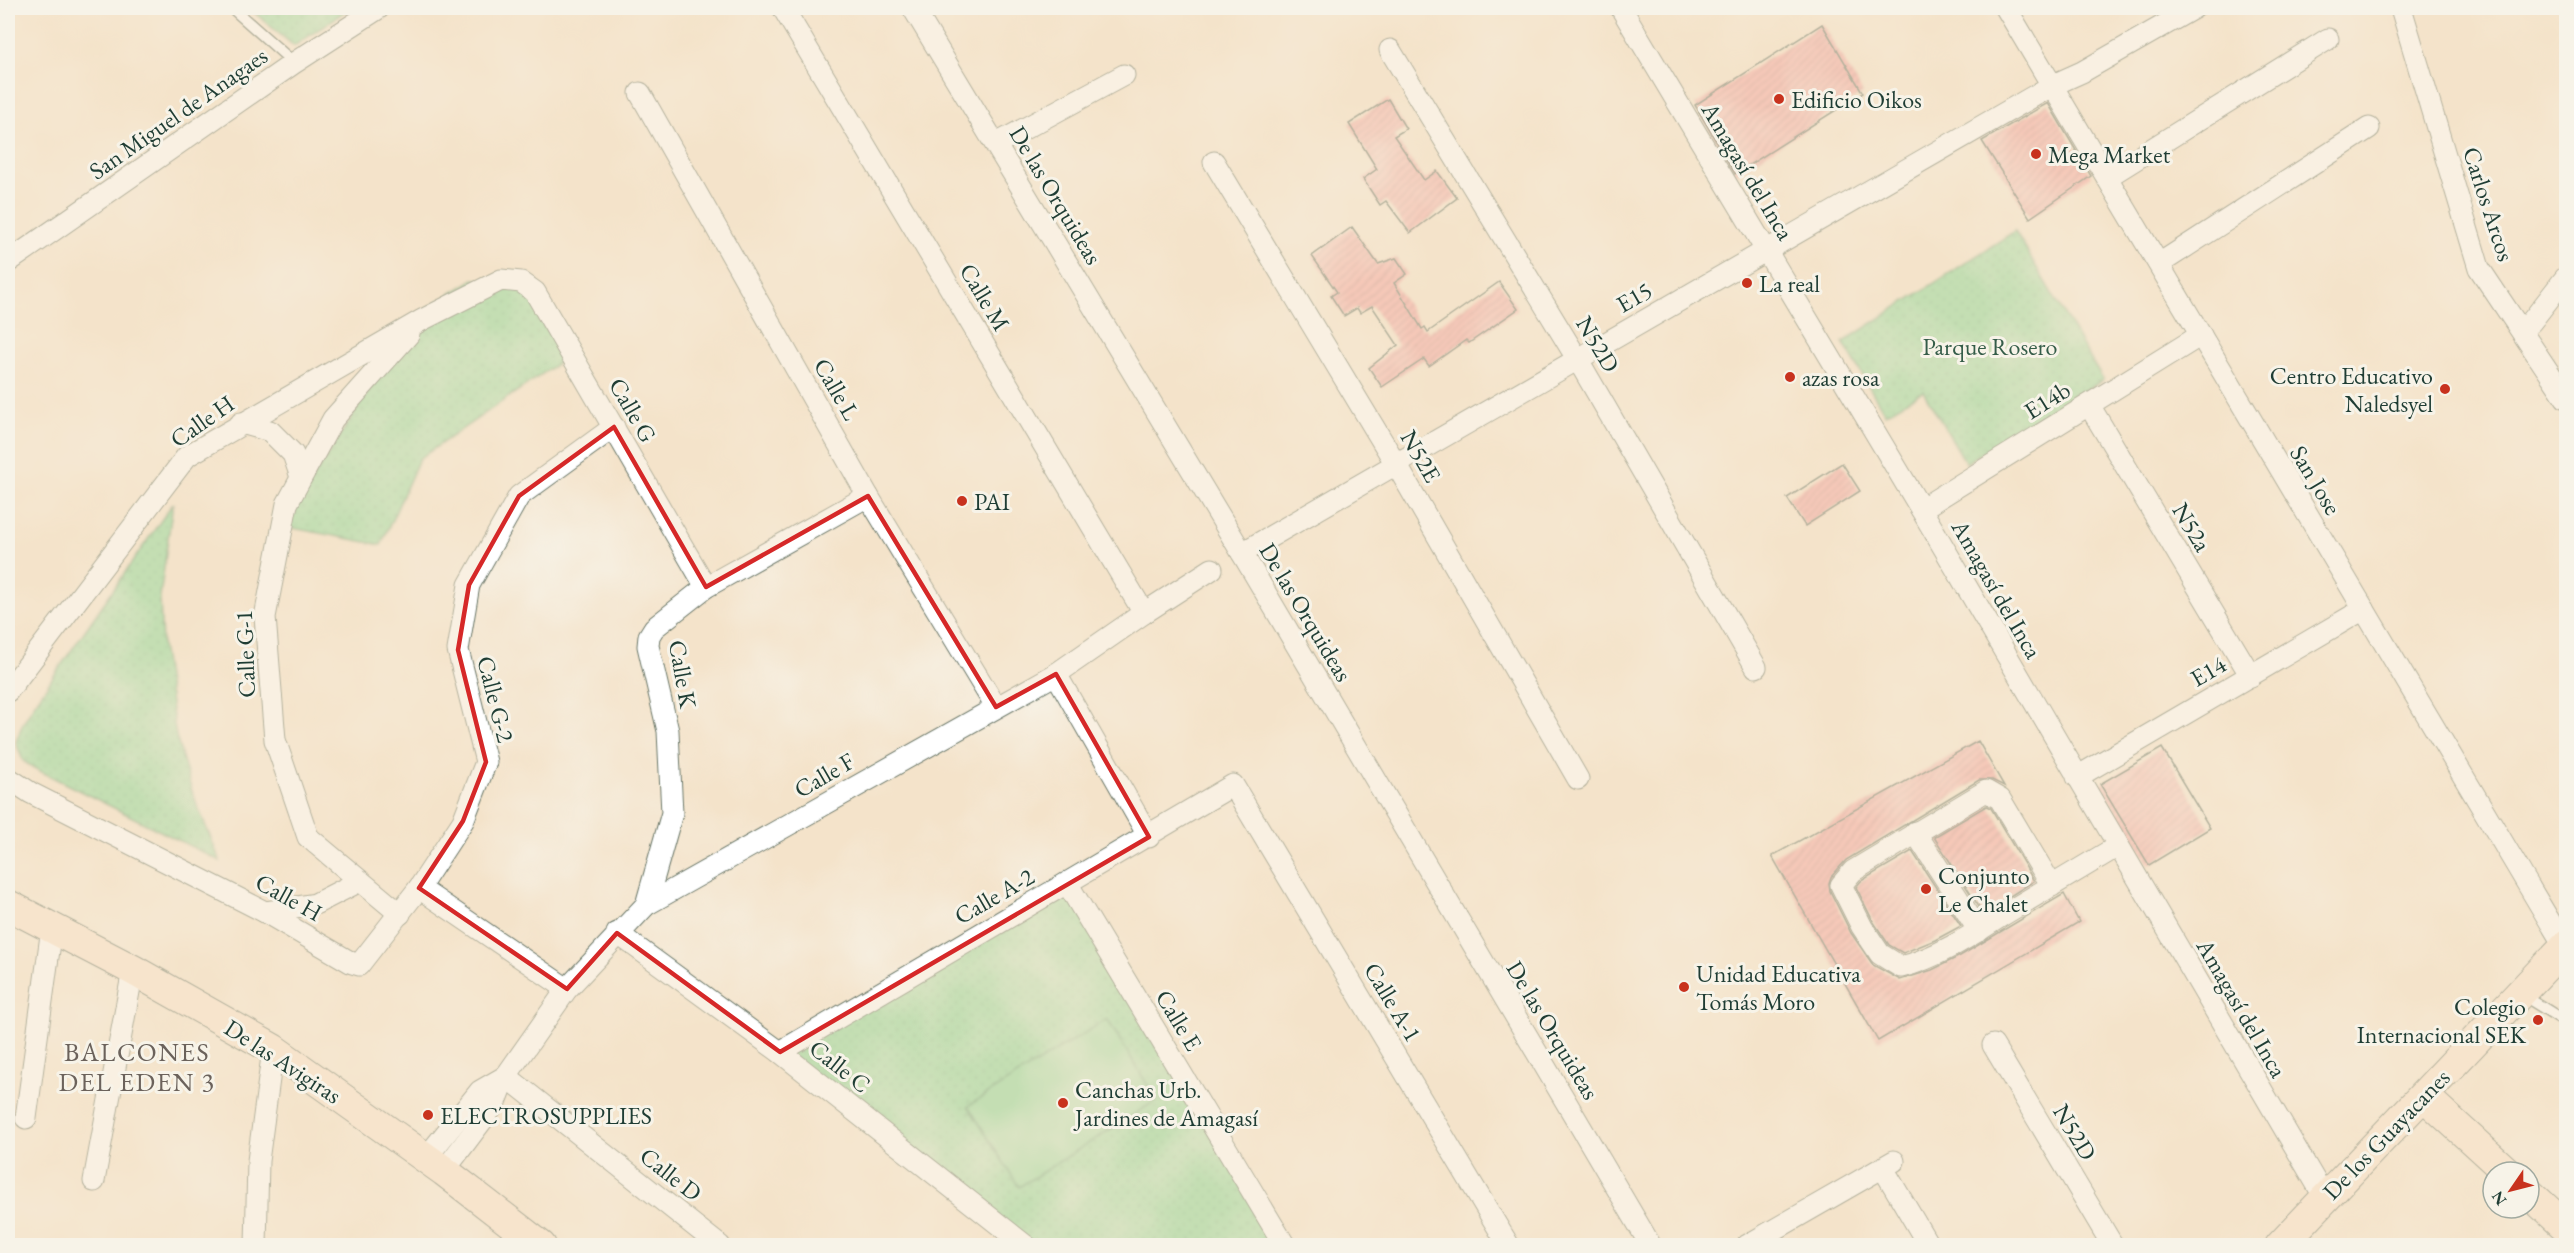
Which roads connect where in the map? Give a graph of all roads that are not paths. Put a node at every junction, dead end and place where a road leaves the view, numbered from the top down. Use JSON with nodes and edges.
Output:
{"nodes":[{"id":1,"x":232,"y":8,"type":"edge"},
{"id":2,"x":379,"y":8,"type":"edge"},
{"id":3,"x":783,"y":8,"type":"edge"},
{"id":4,"x":1621,"y":8,"type":"edge"},
{"id":5,"x":2008,"y":8,"type":"edge"},
{"id":6,"x":2194,"y":8,"type":"edge"},
{"id":7,"x":2401,"y":8,"type":"edge"},
{"id":8,"x":921,"y":11,"type":"edge"},
{"id":9,"x":2328,"y":39,"type":"dead end"},
{"id":10,"x":1390,"y":50,"type":"dead end"},
{"id":11,"x":294,"y":63,"type":"junction"},
{"id":12,"x":1124,"y":75,"type":"dead end"},
{"id":13,"x":2053,"y":85,"type":"junction"},
{"id":14,"x":640,"y":93,"type":"dead end"},
{"id":15,"x":2369,"y":128,"type":"dead end"},
{"id":16,"x":996,"y":144,"type":"junction"},
{"id":17,"x":1214,"y":162,"type":"dead end"},
{"id":18,"x":2107,"y":177,"type":"junction"},
{"id":19,"x":1765,"y":250,"type":"junction"},
{"id":20,"x":8,"y":262,"type":"edge"},
{"id":21,"x":2158,"y":264,"type":"junction"},
{"id":22,"x":2566,"y":277,"type":"edge"},
{"id":23,"x":501,"y":280,"type":"joint"},
{"id":24,"x":422,"y":320,"type":"junction"},
{"id":25,"x":2522,"y":329,"type":"junction"},
{"id":26,"x":2201,"y":335,"type":"junction"},
{"id":27,"x":1578,"y":360,"type":"junction"},
{"id":28,"x":2566,"y":398,"type":"edge"},
{"id":29,"x":2089,"y":405,"type":"junction"},
{"id":30,"x":241,"y":423,"type":"junction"},
{"id":31,"x":614,"y":428,"type":"junction"},
{"id":32,"x":1396,"y":464,"type":"junction"},
{"id":33,"x":301,"y":477,"type":"junction"},
{"id":34,"x":868,"y":496,"type":"junction"},
{"id":35,"x":1921,"y":509,"type":"junction"},
{"id":36,"x":1242,"y":553,"type":"junction"},
{"id":37,"x":1212,"y":569,"type":"dead end"},
{"id":38,"x":706,"y":587,"type":"junction"},
{"id":39,"x":2364,"y":609,"type":"junction"},
{"id":40,"x":1144,"y":613,"type":"junction"},
{"id":41,"x":1756,"y":667,"type":"dead end"},
{"id":42,"x":1056,"y":674,"type":"junction"},
{"id":43,"x":2251,"y":676,"type":"junction"},
{"id":44,"x":8,"y":692,"type":"edge"},
{"id":45,"x":996,"y":707,"type":"junction"},
{"id":46,"x":2077,"y":777,"type":"junction"},
{"id":47,"x":8,"y":778,"type":"edge"},
{"id":48,"x":1578,"y":779,"type":"dead end"},
{"id":49,"x":1233,"y":785,"type":"joint"},
{"id":50,"x":1915,"y":832,"type":"junction"},
{"id":51,"x":1149,"y":837,"type":"junction"},
{"id":52,"x":2118,"y":846,"type":"junction"},
{"id":53,"x":360,"y":881,"type":"junction"},
{"id":54,"x":1067,"y":883,"type":"junction"},
{"id":55,"x":2052,"y":886,"type":"junction"},
{"id":56,"x":419,"y":888,"type":"junction"},
{"id":57,"x":8,"y":905,"type":"edge"},
{"id":58,"x":646,"y":905,"type":"junction"},
{"id":59,"x":265,"y":912,"type":"junction"},
{"id":60,"x":400,"y":914,"type":"junction"},
{"id":61,"x":52,"y":928,"type":"junction"},
{"id":62,"x":1979,"y":931,"type":"junction"},
{"id":63,"x":617,"y":933,"type":"junction"},
{"id":64,"x":2566,"y":946,"type":"edge"},
{"id":65,"x":133,"y":970,"type":"junction"},
{"id":66,"x":567,"y":989,"type":"junction"},
{"id":67,"x":2520,"y":994,"type":"junction"},
{"id":68,"x":2566,"y":1022,"type":"edge"},
{"id":69,"x":1993,"y":1046,"type":"dead end"},
{"id":70,"x":273,"y":1049,"type":"junction"},
{"id":71,"x":780,"y":1052,"type":"junction"},
{"id":72,"x":506,"y":1076,"type":"junction"},
{"id":73,"x":2424,"y":1096,"type":"junction"},
{"id":74,"x":26,"y":1118,"type":"dead end"},
{"id":75,"x":2494,"y":1160,"type":"edge"},
{"id":76,"x":435,"y":1165,"type":"junction"},
{"id":77,"x":94,"y":1181,"type":"dead end"},
{"id":78,"x":2325,"y":1198,"type":"junction"},
{"id":79,"x":2541,"y":1204,"type":"edge"},
{"id":80,"x":2566,"y":1227,"type":"edge"},
{"id":81,"x":256,"y":1245,"type":"edge"},
{"id":82,"x":541,"y":1245,"type":"edge"},
{"id":83,"x":720,"y":1245,"type":"edge"},
{"id":84,"x":1026,"y":1245,"type":"edge"},
{"id":85,"x":1285,"y":1245,"type":"edge"},
{"id":86,"x":1509,"y":1245,"type":"edge"},
{"id":87,"x":1651,"y":1245,"type":"edge"},
{"id":88,"x":1746,"y":1245,"type":"edge"},
{"id":89,"x":1929,"y":1245,"type":"edge"},
{"id":90,"x":2113,"y":1245,"type":"edge"},
{"id":91,"x":2280,"y":1245,"type":"edge"}],
"edges":[{"from":1,"to":11,"type":"lane"},
{"from":2,"to":11,"type":"street","name":"San Miguel de Anagaes"},
{"from":3,"to":40,"type":"street","name":"Calle M"},
{"from":4,"to":19,"type":"street","name":"Amagasí del Inca"},
{"from":5,"to":13,"type":"street","name":"San Jose"},
{"from":6,"to":13,"type":"street","name":"E15"},
{"from":7,"to":25,"type":"street","name":"Carlos Arcos"},
{"from":8,"to":16,"type":"street","name":"De las Orquideas"},
{"from":9,"to":18,"type":"street"},
{"from":10,"to":27,"type":"street","name":"N52D"},
{"from":11,"to":20,"type":"street","name":"San Miguel de Anagaes"},
{"from":12,"to":16,"type":"street"},
{"from":13,"to":18,"type":"street","name":"San Jose"},
{"from":13,"to":19,"type":"street","name":"E15"},
{"from":14,"to":34,"type":"street","name":"Calle L"},
{"from":15,"to":21,"type":"street"},
{"from":16,"to":36,"type":"street","name":"De las Orquideas"},
{"from":17,"to":32,"type":"street","name":"N52E"},
{"from":18,"to":21,"type":"street","name":"San Jose"},
{"from":19,"to":27,"type":"street","name":"E15"},
{"from":19,"to":35,"type":"street","name":"Amagasí del Inca"},
{"from":21,"to":26,"type":"street","name":"San Jose"},
{"from":22,"to":25,"type":"street"},
{"from":23,"to":24,"type":"street","name":"Calle H"},
{"from":23,"to":31,"type":"street","name":"Calle G"},
{"from":24,"to":30,"type":"street","name":"Calle H"},
{"from":24,"to":33,"type":"street","name":"Calle G-1"},
{"from":25,"to":28,"type":"street","name":"Carlos Arcos"},
{"from":26,"to":29,"type":"street","name":"E14b"},
{"from":26,"to":39,"type":"street","name":"San Jose"},
{"from":27,"to":32,"type":"street","name":"E15"},
{"from":27,"to":41,"type":"street","name":"N52D"},
{"from":29,"to":35,"type":"street","name":"E14b"},
{"from":29,"to":43,"type":"street","name":"N52a"},
{"from":30,"to":33,"type":"street"},
{"from":30,"to":44,"type":"street","name":"Calle H"},
{"from":31,"to":38,"type":"street","name":"Calle G"},
{"from":31,"to":56,"type":"street","name":"Calle G-2"},
{"from":32,"to":36,"type":"street","name":"E15"},
{"from":32,"to":48,"type":"street","name":"N52E"},
{"from":33,"to":53,"type":"street","name":"Calle G-1"},
{"from":34,"to":38,"type":"street","name":"Calle K"},
{"from":34,"to":45,"type":"street","name":"Calle L"},
{"from":35,"to":46,"type":"street","name":"Amagasí del Inca"},
{"from":36,"to":87,"type":"street","name":"De las Orquideas"},
{"from":37,"to":40,"type":"street","name":"Calle F"},
{"from":38,"to":58,"type":"street","name":"Calle K"},
{"from":39,"to":43,"type":"street","name":"E14"},
{"from":39,"to":64,"type":"street","name":"San Jose"},
{"from":40,"to":42,"type":"street","name":"Calle F"},
{"from":42,"to":45,"type":"street","name":"Calle F"},
{"from":42,"to":51,"type":"street"},
{"from":43,"to":46,"type":"street","name":"E14"},
{"from":45,"to":58,"type":"street","name":"Calle F"},
{"from":46,"to":52,"type":"street","name":"Amagasí del Inca"},
{"from":47,"to":59,"type":"street","name":"Calle H"},
{"from":49,"to":51,"type":"street","name":"Calle A-2"},
{"from":49,"to":86,"type":"street","name":"Calle A-1"},
{"from":50,"to":55,"type":"street"},
{"from":50,"to":62,"type":"street"},
{"from":50,"to":62,"type":"street"},
{"from":51,"to":54,"type":"street","name":"Calle A-2"},
{"from":52,"to":55,"type":"street"},
{"from":52,"to":78,"type":"street","name":"Amagasí del Inca"},
{"from":53,"to":59,"type":"street"},
{"from":53,"to":60,"type":"street","name":"Calle G-1"},
{"from":54,"to":71,"type":"street","name":"Calle A-2"},
{"from":54,"to":85,"type":"street","name":"Calle E"},
{"from":55,"to":62,"type":"street"},
{"from":56,"to":60,"type":"street","name":"Calle G-2"},
{"from":56,"to":66,"type":"street"},
{"from":57,"to":61,"type":"street","name":"De las Avigiras"},
{"from":58,"to":63,"type":"street","name":"Calle F"},
{"from":59,"to":60,"type":"street","name":"Calle H"},
{"from":61,"to":65,"type":"street","name":"De las Avigiras"},
{"from":61,"to":74,"type":"street"},
{"from":63,"to":66,"type":"street","name":"Calle F"},
{"from":63,"to":71,"type":"street","name":"Calle C"},
{"from":64,"to":67,"type":"street","name":"De los Guayacanes"},
{"from":65,"to":70,"type":"street","name":"De las Avigiras"},
{"from":65,"to":77,"type":"street"},
{"from":66,"to":72,"type":"street","name":"Calle F"},
{"from":67,"to":68,"type":"lane"},
{"from":67,"to":73,"type":"street","name":"De los Guayacanes"},
{"from":69,"to":90,"type":"street","name":"N52D"},
{"from":70,"to":76,"type":"street","name":"De las Avigiras"},
{"from":70,"to":81,"type":"street"},
{"from":71,"to":84,"type":"street","name":"Calle C"},
{"from":72,"to":76,"type":"street","name":"Calle F"},
{"from":72,"to":83,"type":"street","name":"Calle D"},
{"from":73,"to":75,"type":"street"},
{"from":73,"to":78,"type":"street","name":"De los Guayacanes"},
{"from":76,"to":82,"type":"street","name":"De las Avigiras"},
{"from":78,"to":91,"type":"street","name":"De los Guayacanes"},
{"from":79,"to":80,"type":"street"},
{"from":88,"to":89,"type":"street"}]}
